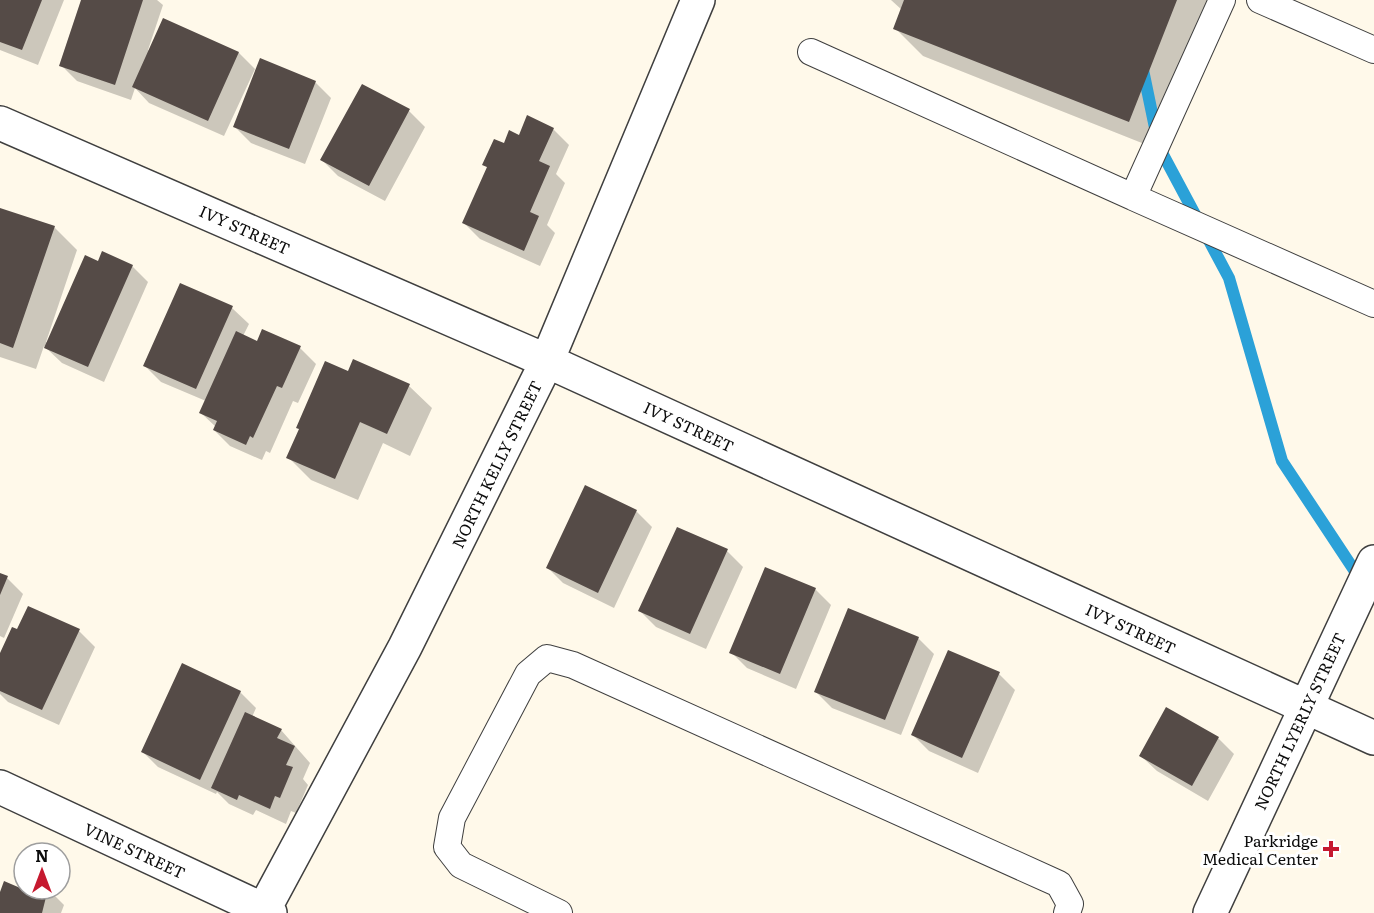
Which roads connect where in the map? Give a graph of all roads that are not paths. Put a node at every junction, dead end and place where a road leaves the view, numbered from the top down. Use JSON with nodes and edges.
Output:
{"nodes":[{"id":1,"x":698,"y":0,"type":"edge"},
{"id":2,"x":1222,"y":0,"type":"edge"},
{"id":3,"x":1260,"y":0,"type":"edge"},
{"id":4,"x":1374,"y":50,"type":"edge"},
{"id":5,"x":811,"y":52,"type":"dead end"},
{"id":6,"x":0,"y":123,"type":"edge"},
{"id":7,"x":1133,"y":197,"type":"junction"},
{"id":8,"x":1374,"y":304,"type":"edge"},
{"id":9,"x":547,"y":361,"type":"junction"},
{"id":10,"x":1374,"y":562,"type":"edge"},
{"id":11,"x":1306,"y":708,"type":"junction"},
{"id":12,"x":1374,"y":738,"type":"edge"},
{"id":13,"x":0,"y":787,"type":"edge"},
{"id":14,"x":265,"y":912,"type":"edge"},
{"id":15,"x":559,"y":913,"type":"edge"},
{"id":16,"x":1067,"y":913,"type":"edge"},
{"id":17,"x":1210,"y":913,"type":"edge"}],
"edges":[{"from":1,"to":9,"type":"street","name":"NORTH KELLY STREET"},
{"from":2,"to":7,"type":"lane"},
{"from":3,"to":4,"type":"lane"},
{"from":5,"to":7,"type":"lane"},
{"from":6,"to":9,"type":"street","name":"IVY STREET"},
{"from":7,"to":8,"type":"lane"},
{"from":9,"to":11,"type":"street","name":"IVY STREET"},
{"from":9,"to":14,"type":"street","name":"NORTH KELLY STREET"},
{"from":10,"to":11,"type":"street","name":"NORTH LYERLY STREET"},
{"from":11,"to":12,"type":"street","name":"IVY STREET"},
{"from":11,"to":17,"type":"street","name":"NORTH LYERLY STREET"},
{"from":13,"to":14,"type":"street","name":"VINE STREET"},
{"from":15,"to":16,"type":"lane"}]}
